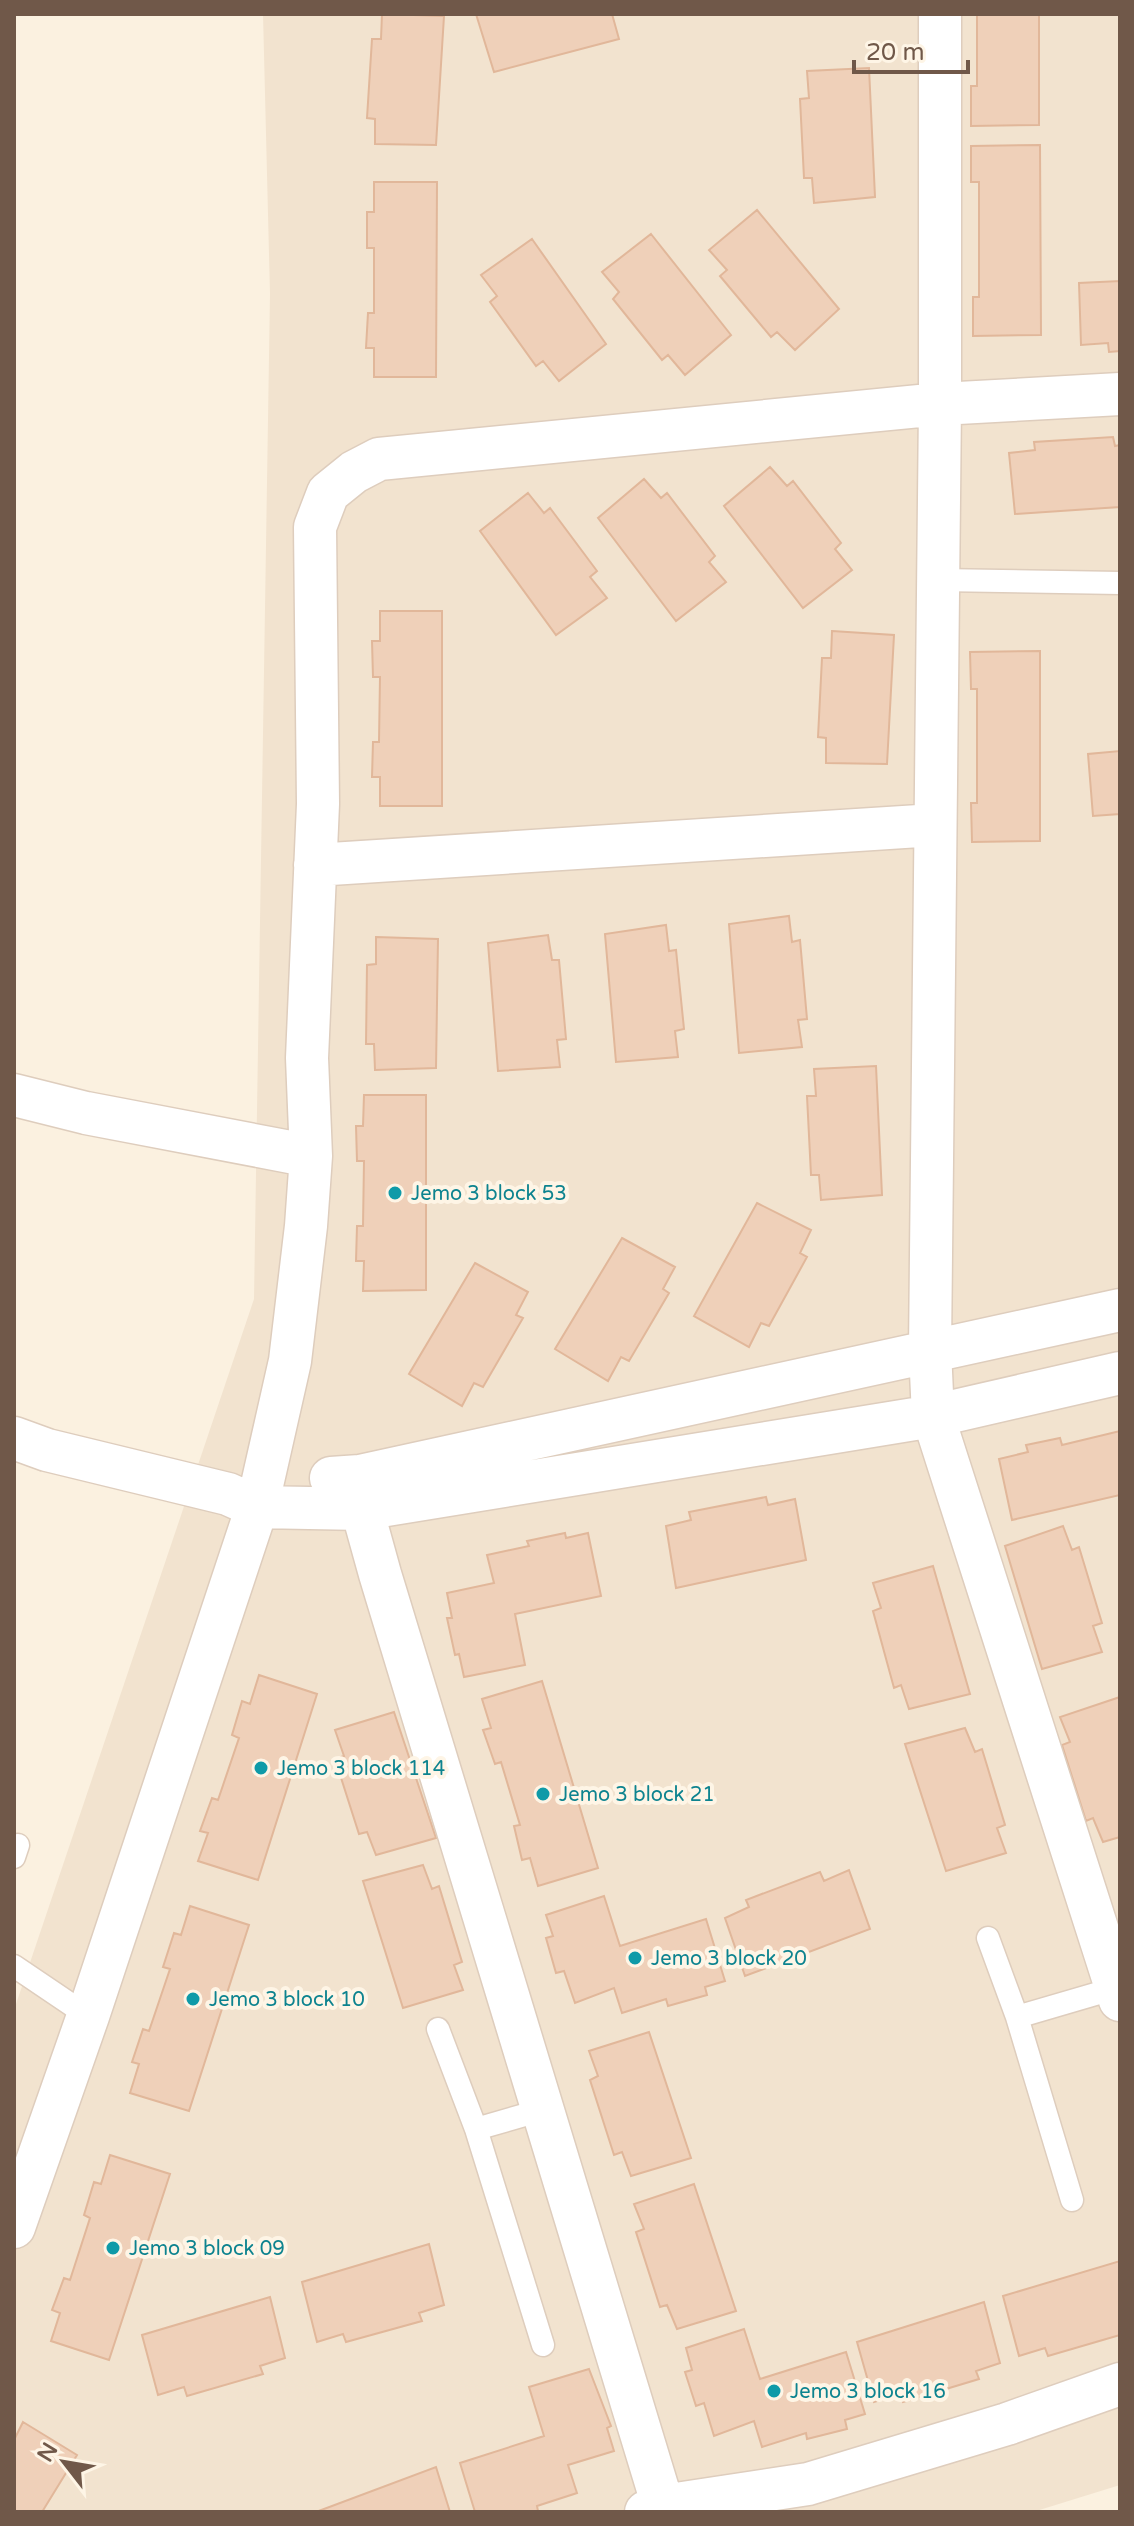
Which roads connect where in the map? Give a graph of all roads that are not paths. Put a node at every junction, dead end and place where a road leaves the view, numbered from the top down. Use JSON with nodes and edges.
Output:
{"nodes":[{"id":1,"x":940,"y":14,"type":"edge"},
{"id":2,"x":1120,"y":394,"type":"edge"},
{"id":3,"x":940,"y":404,"type":"junction"},
{"id":4,"x":938,"y":580,"type":"junction"},
{"id":5,"x":1120,"y":583,"type":"edge"},
{"id":6,"x":935,"y":825,"type":"junction"},
{"id":7,"x":315,"y":865,"type":"junction"},
{"id":8,"x":14,"y":1095,"type":"edge"},
{"id":9,"x":311,"y":1156,"type":"junction"},
{"id":10,"x":1120,"y":1310,"type":"edge"},
{"id":11,"x":930,"y":1350,"type":"junction"},
{"id":12,"x":1120,"y":1373,"type":"edge"},
{"id":13,"x":933,"y":1416,"type":"junction"},
{"id":14,"x":14,"y":1438,"type":"edge"},
{"id":15,"x":361,"y":1492,"type":"junction"},
{"id":16,"x":249,"y":1494,"type":"junction"},
{"id":17,"x":988,"y":1938,"type":"dead end"},
{"id":18,"x":14,"y":1966,"type":"edge"},
{"id":19,"x":1118,"y":1994,"type":"edge"},
{"id":20,"x":88,"y":2016,"type":"junction"},
{"id":21,"x":1017,"y":2017,"type":"junction"},
{"id":22,"x":438,"y":2029,"type":"dead end"},
{"id":23,"x":542,"y":2110,"type":"junction"},
{"id":24,"x":476,"y":2129,"type":"junction"},
{"id":25,"x":1072,"y":2200,"type":"dead end"},
{"id":26,"x":14,"y":2227,"type":"edge"},
{"id":27,"x":543,"y":2345,"type":"dead end"},
{"id":28,"x":1120,"y":2384,"type":"edge"},
{"id":29,"x":654,"y":2509,"type":"edge"}],
"edges":[{"from":1,"to":3,"type":"street"},
{"from":2,"to":3,"type":"street"},
{"from":3,"to":4,"type":"street"},
{"from":3,"to":7,"type":"street"},
{"from":4,"to":5,"type":"lane"},
{"from":4,"to":6,"type":"street"},
{"from":6,"to":7,"type":"street"},
{"from":6,"to":11,"type":"street"},
{"from":7,"to":9,"type":"street"},
{"from":8,"to":9,"type":"street"},
{"from":9,"to":16,"type":"street"},
{"from":10,"to":11,"type":"street"},
{"from":11,"to":13,"type":"street"},
{"from":11,"to":15,"type":"street"},
{"from":12,"to":13,"type":"street"},
{"from":13,"to":15,"type":"street"},
{"from":13,"to":19,"type":"street"},
{"from":14,"to":16,"type":"street"},
{"from":15,"to":16,"type":"street"},
{"from":15,"to":23,"type":"street"},
{"from":16,"to":20,"type":"street"},
{"from":17,"to":21,"type":"lane"},
{"from":18,"to":20,"type":"lane"},
{"from":19,"to":21,"type":"lane"},
{"from":20,"to":26,"type":"street"},
{"from":21,"to":25,"type":"lane"},
{"from":22,"to":24,"type":"lane"},
{"from":23,"to":24,"type":"lane"},
{"from":23,"to":29,"type":"street"},
{"from":24,"to":27,"type":"lane"},
{"from":28,"to":29,"type":"street"}]}
